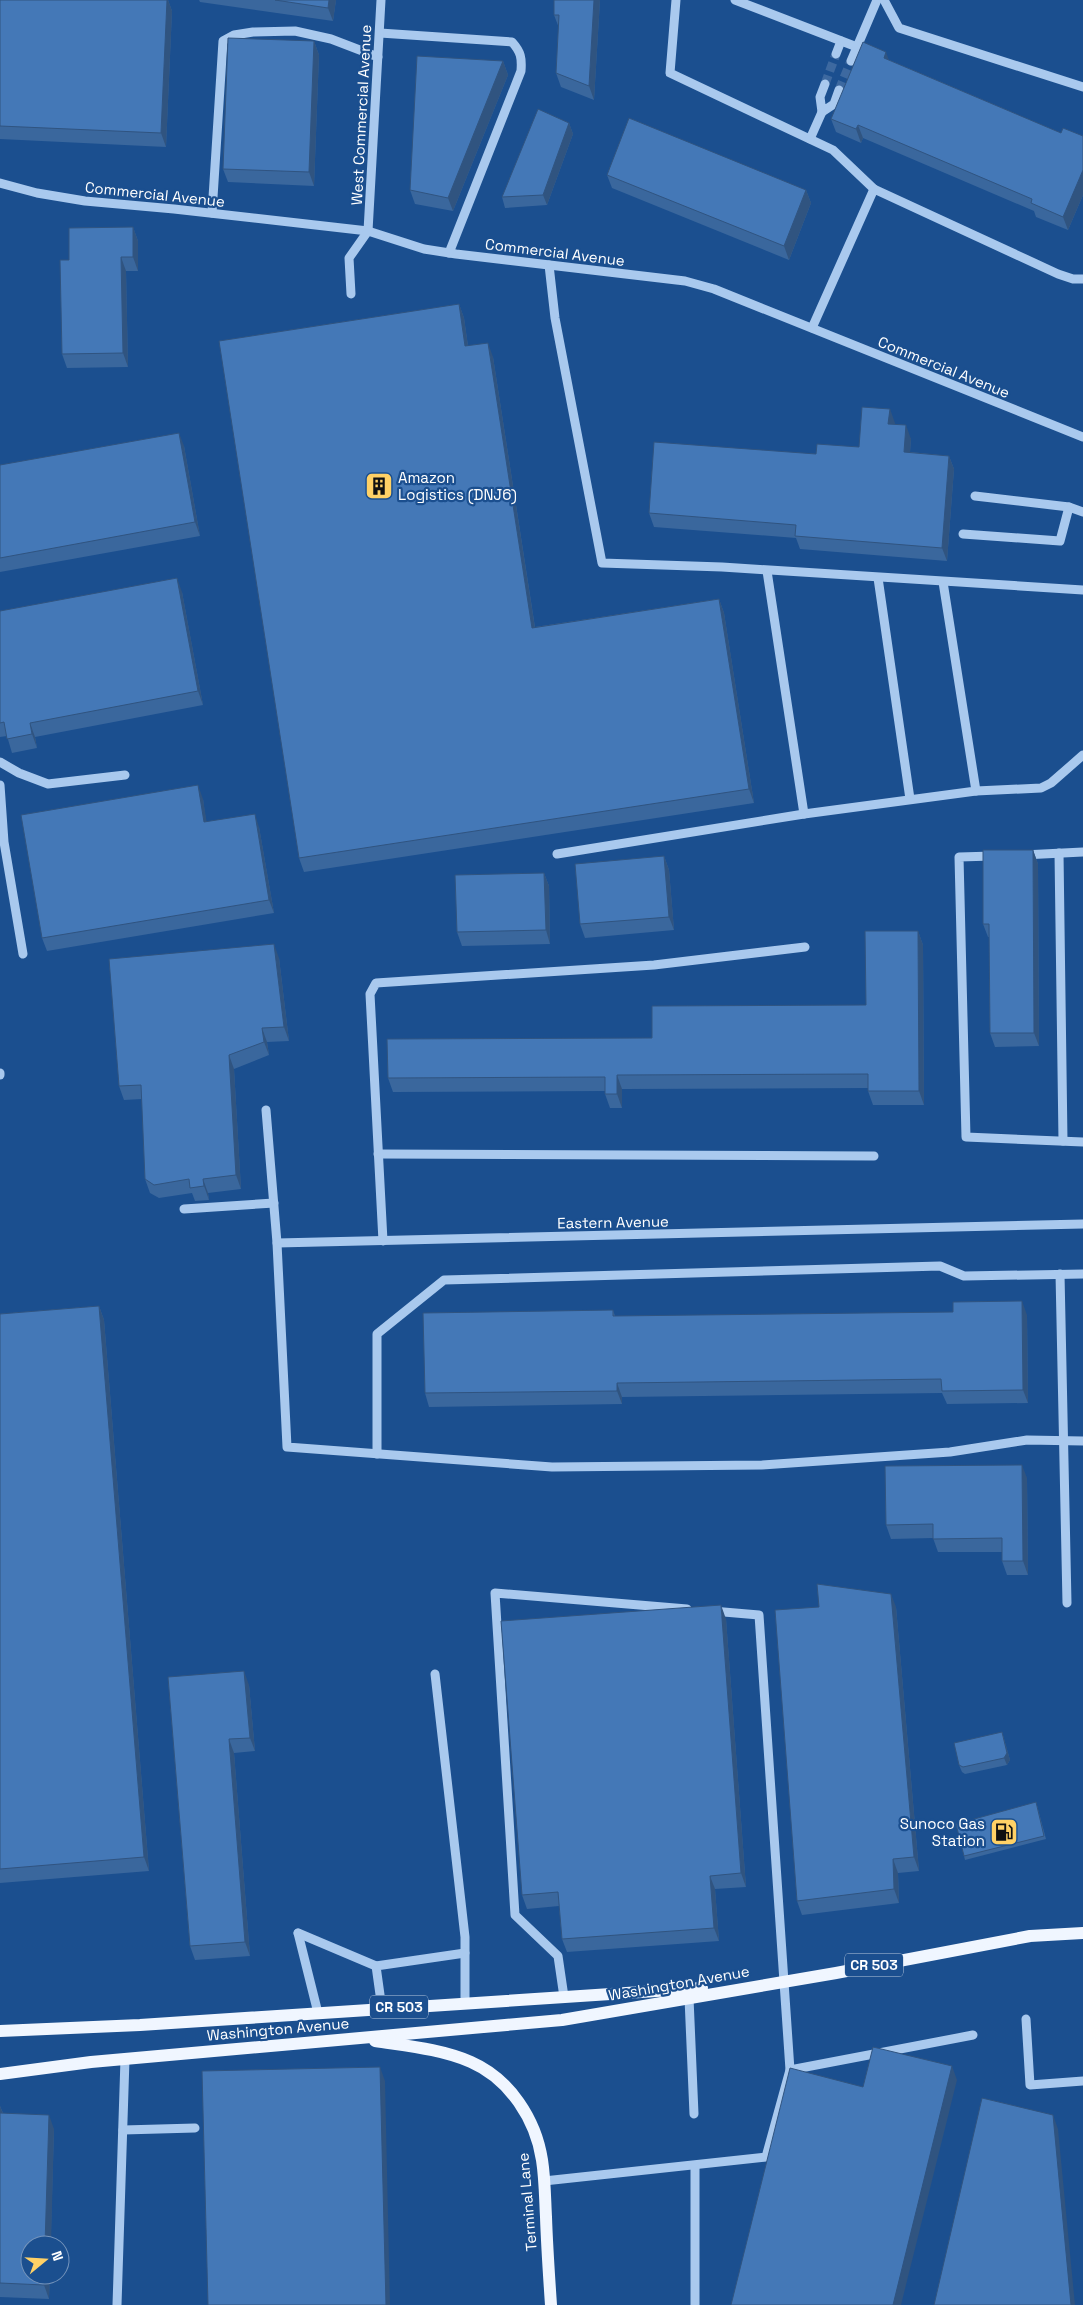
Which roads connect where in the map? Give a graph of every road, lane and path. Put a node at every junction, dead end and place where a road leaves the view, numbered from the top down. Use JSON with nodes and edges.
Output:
{"nodes":[{"id":1,"x":382,"y":0,"type":"edge"},
{"id":2,"x":676,"y":0,"type":"edge"},
{"id":3,"x":735,"y":0,"type":"edge"},
{"id":4,"x":877,"y":0,"type":"edge"},
{"id":5,"x":884,"y":0,"type":"edge"},
{"id":6,"x":380,"y":33,"type":"junction"},
{"id":7,"x":841,"y":41,"type":"junction"},
{"id":8,"x":857,"y":47,"type":"junction"},
{"id":9,"x":836,"y":54,"type":"tunnel mouth"},
{"id":10,"x":378,"y":56,"type":"junction"},
{"id":11,"x":851,"y":61,"type":"tunnel mouth"},
{"id":12,"x":825,"y":84,"type":"tunnel mouth"},
{"id":13,"x":1083,"y":87,"type":"edge"},
{"id":14,"x":839,"y":90,"type":"tunnel mouth"},
{"id":15,"x":822,"y":112,"type":"junction"},
{"id":16,"x":810,"y":139,"type":"junction"},
{"id":17,"x":0,"y":183,"type":"edge"},
{"id":18,"x":874,"y":189,"type":"junction"},
{"id":19,"x":212,"y":213,"type":"junction"},
{"id":20,"x":368,"y":231,"type":"junction"},
{"id":21,"x":449,"y":253,"type":"junction"},
{"id":22,"x":549,"y":265,"type":"junction"},
{"id":23,"x":1083,"y":279,"type":"edge"},
{"id":24,"x":351,"y":294,"type":"dead end"},
{"id":25,"x":812,"y":328,"type":"junction"},
{"id":26,"x":1083,"y":437,"type":"edge"},
{"id":27,"x":974,"y":496,"type":"dead end"},
{"id":28,"x":1069,"y":507,"type":"junction"},
{"id":29,"x":1083,"y":512,"type":"edge"},
{"id":30,"x":963,"y":534,"type":"dead end"},
{"id":31,"x":767,"y":571,"type":"junction"},
{"id":32,"x":878,"y":578,"type":"junction"},
{"id":33,"x":943,"y":582,"type":"junction"},
{"id":34,"x":1083,"y":590,"type":"edge"},
{"id":35,"x":1083,"y":755,"type":"edge"},
{"id":36,"x":0,"y":762,"type":"edge"},
{"id":37,"x":125,"y":775,"type":"dead end"},
{"id":38,"x":0,"y":785,"type":"edge"},
{"id":39,"x":976,"y":791,"type":"junction"},
{"id":40,"x":910,"y":800,"type":"junction"},
{"id":41,"x":804,"y":814,"type":"junction"},
{"id":42,"x":1083,"y":852,"type":"edge"},
{"id":43,"x":1058,"y":853,"type":"junction"},
{"id":44,"x":556,"y":854,"type":"dead end"},
{"id":45,"x":1009,"y":855,"type":"edge"},
{"id":46,"x":999,"y":856,"type":"edge"},
{"id":47,"x":805,"y":947,"type":"dead end"},
{"id":48,"x":24,"y":954,"type":"dead end"},
{"id":49,"x":266,"y":1110,"type":"dead end"},
{"id":50,"x":1063,"y":1141,"type":"junction"},
{"id":51,"x":1083,"y":1142,"type":"edge"},
{"id":52,"x":378,"y":1154,"type":"junction"},
{"id":53,"x":874,"y":1156,"type":"dead end"},
{"id":54,"x":274,"y":1203,"type":"junction"},
{"id":55,"x":184,"y":1209,"type":"dead end"},
{"id":56,"x":1083,"y":1224,"type":"edge"},
{"id":57,"x":383,"y":1241,"type":"junction"},
{"id":58,"x":277,"y":1243,"type":"junction"},
{"id":59,"x":1060,"y":1274,"type":"junction"},
{"id":60,"x":1083,"y":1274,"type":"edge"},
{"id":61,"x":1083,"y":1441,"type":"edge"},
{"id":62,"x":1063,"y":1442,"type":"junction"},
{"id":63,"x":378,"y":1454,"type":"junction"},
{"id":64,"x":1067,"y":1603,"type":"dead end"},
{"id":65,"x":435,"y":1674,"type":"dead end"},
{"id":66,"x":1083,"y":1933,"type":"edge"},
{"id":67,"x":465,"y":1953,"type":"junction"},
{"id":68,"x":376,"y":1966,"type":"junction"},
{"id":69,"x":784,"y":1982,"type":"junction"},
{"id":70,"x":767,"y":1984,"type":"junction"},
{"id":71,"x":564,"y":1997,"type":"junction"},
{"id":72,"x":690,"y":1998,"type":"junction"},
{"id":73,"x":465,"y":2003,"type":"junction"},
{"id":74,"x":382,"y":2008,"type":"junction"},
{"id":75,"x":318,"y":2013,"type":"junction"},
{"id":76,"x":1026,"y":2019,"type":"dead end"},
{"id":77,"x":31,"y":2029,"type":"junction"},
{"id":78,"x":0,"y":2030,"type":"edge"},
{"id":79,"x":973,"y":2035,"type":"dead end"},
{"id":80,"x":0,"y":2036,"type":"edge"},
{"id":81,"x":355,"y":2038,"type":"junction"},
{"id":82,"x":125,"y":2059,"type":"junction"},
{"id":83,"x":790,"y":2070,"type":"junction"},
{"id":84,"x":0,"y":2074,"type":"edge"},
{"id":85,"x":1083,"y":2080,"type":"edge"},
{"id":86,"x":694,"y":2114,"type":"dead end"},
{"id":87,"x":195,"y":2128,"type":"dead end"},
{"id":88,"x":123,"y":2130,"type":"junction"},
{"id":89,"x":695,"y":2166,"type":"junction"},
{"id":90,"x":544,"y":2181,"type":"junction"},
{"id":91,"x":117,"y":2305,"type":"edge"},
{"id":92,"x":551,"y":2305,"type":"edge"},
{"id":93,"x":695,"y":2305,"type":"edge"}],
"edges":[{"from":1,"to":6,"type":"street","name":"West Commercial Avenue"},
{"from":2,"to":16,"type":"street"},
{"from":3,"to":7,"type":"street"},
{"from":4,"to":8,"type":"street"},
{"from":5,"to":13,"type":"street"},
{"from":6,"to":10,"type":"street","name":"West Commercial Avenue"},
{"from":6,"to":21,"type":"street"},
{"from":7,"to":8,"type":"street"},
{"from":7,"to":9,"type":"street"},
{"from":8,"to":11,"type":"street"},
{"from":10,"to":19,"type":"street"},
{"from":10,"to":20,"type":"street","name":"West Commercial Avenue"},
{"from":12,"to":15,"type":"street"},
{"from":14,"to":15,"type":"street"},
{"from":15,"to":16,"type":"street"},
{"from":16,"to":18,"type":"street"},
{"from":17,"to":19,"type":"street","name":"Commercial Avenue"},
{"from":18,"to":23,"type":"street"},
{"from":18,"to":25,"type":"street"},
{"from":19,"to":20,"type":"street","name":"Commercial Avenue"},
{"from":20,"to":21,"type":"street","name":"Commercial Avenue"},
{"from":20,"to":24,"type":"street"},
{"from":21,"to":22,"type":"street","name":"Commercial Avenue"},
{"from":22,"to":25,"type":"street","name":"Commercial Avenue"},
{"from":22,"to":31,"type":"street"},
{"from":25,"to":26,"type":"street","name":"Commercial Avenue"},
{"from":27,"to":28,"type":"street"},
{"from":28,"to":29,"type":"street"},
{"from":28,"to":30,"type":"street"},
{"from":31,"to":32,"type":"street"},
{"from":31,"to":41,"type":"street"},
{"from":32,"to":33,"type":"street"},
{"from":32,"to":40,"type":"street"},
{"from":33,"to":34,"type":"street"},
{"from":33,"to":39,"type":"street"},
{"from":35,"to":39,"type":"street"},
{"from":36,"to":37,"type":"street"},
{"from":38,"to":48,"type":"street"},
{"from":39,"to":40,"type":"street"},
{"from":40,"to":41,"type":"street"},
{"from":41,"to":44,"type":"street"},
{"from":42,"to":43,"type":"street"},
{"from":43,"to":45,"type":"street"},
{"from":43,"to":50,"type":"street"},
{"from":46,"to":50,"type":"street"},
{"from":47,"to":52,"type":"street"},
{"from":49,"to":54,"type":"street"},
{"from":50,"to":51,"type":"street"},
{"from":52,"to":53,"type":"street"},
{"from":52,"to":57,"type":"street"},
{"from":54,"to":55,"type":"street"},
{"from":54,"to":58,"type":"street"},
{"from":56,"to":57,"type":"street","name":"Eastern Avenue"},
{"from":57,"to":58,"type":"street","name":"Eastern Avenue"},
{"from":58,"to":63,"type":"street"},
{"from":59,"to":60,"type":"street"},
{"from":59,"to":62,"type":"street"},
{"from":59,"to":63,"type":"street"},
{"from":61,"to":62,"type":"street"},
{"from":62,"to":63,"type":"street"},
{"from":62,"to":64,"type":"street"},
{"from":65,"to":67,"type":"street"},
{"from":66,"to":69,"type":"main road","name":"Washington Avenue","number":"CR 503"},
{"from":67,"to":68,"type":"street"},
{"from":67,"to":73,"type":"street"},
{"from":68,"to":74,"type":"street"},
{"from":68,"to":75,"type":"street"},
{"from":69,"to":70,"type":"main road","name":"Washington Avenue","number":"CR 503"},
{"from":69,"to":71,"type":"street"},
{"from":69,"to":83,"type":"street"},
{"from":70,"to":71,"type":"main road","name":"Washington Avenue","number":"CR 503"},
{"from":70,"to":72,"type":"main road","name":"Washington Avenue","number":"CR 503"},
{"from":71,"to":73,"type":"main road","name":"Washington Avenue","number":"CR 503"},
{"from":72,"to":81,"type":"main road","name":"Washington Avenue","number":"CR 503"},
{"from":72,"to":86,"type":"street"},
{"from":73,"to":74,"type":"main road","name":"Washington Avenue","number":"CR 503"},
{"from":74,"to":75,"type":"main road","name":"Washington Avenue","number":"CR 503"},
{"from":75,"to":77,"type":"main road","name":"Washington Avenue","number":"CR 503"},
{"from":76,"to":85,"type":"street"},
{"from":77,"to":78,"type":"main road","name":"Washington Avenue","number":"CR 503"},
{"from":77,"to":80,"type":"main road"},
{"from":79,"to":83,"type":"street"},
{"from":81,"to":82,"type":"main road","name":"Washington Avenue","number":"CR 503"},
{"from":81,"to":90,"type":"main road","name":"Terminal Lane"},
{"from":82,"to":84,"type":"main road","name":"Washington Avenue","number":"CR 503"},
{"from":82,"to":88,"type":"street"},
{"from":83,"to":89,"type":"street"},
{"from":87,"to":88,"type":"street"},
{"from":88,"to":91,"type":"street"},
{"from":89,"to":90,"type":"street"},
{"from":89,"to":93,"type":"street"},
{"from":90,"to":92,"type":"main road","name":"Terminal Lane"}]}
